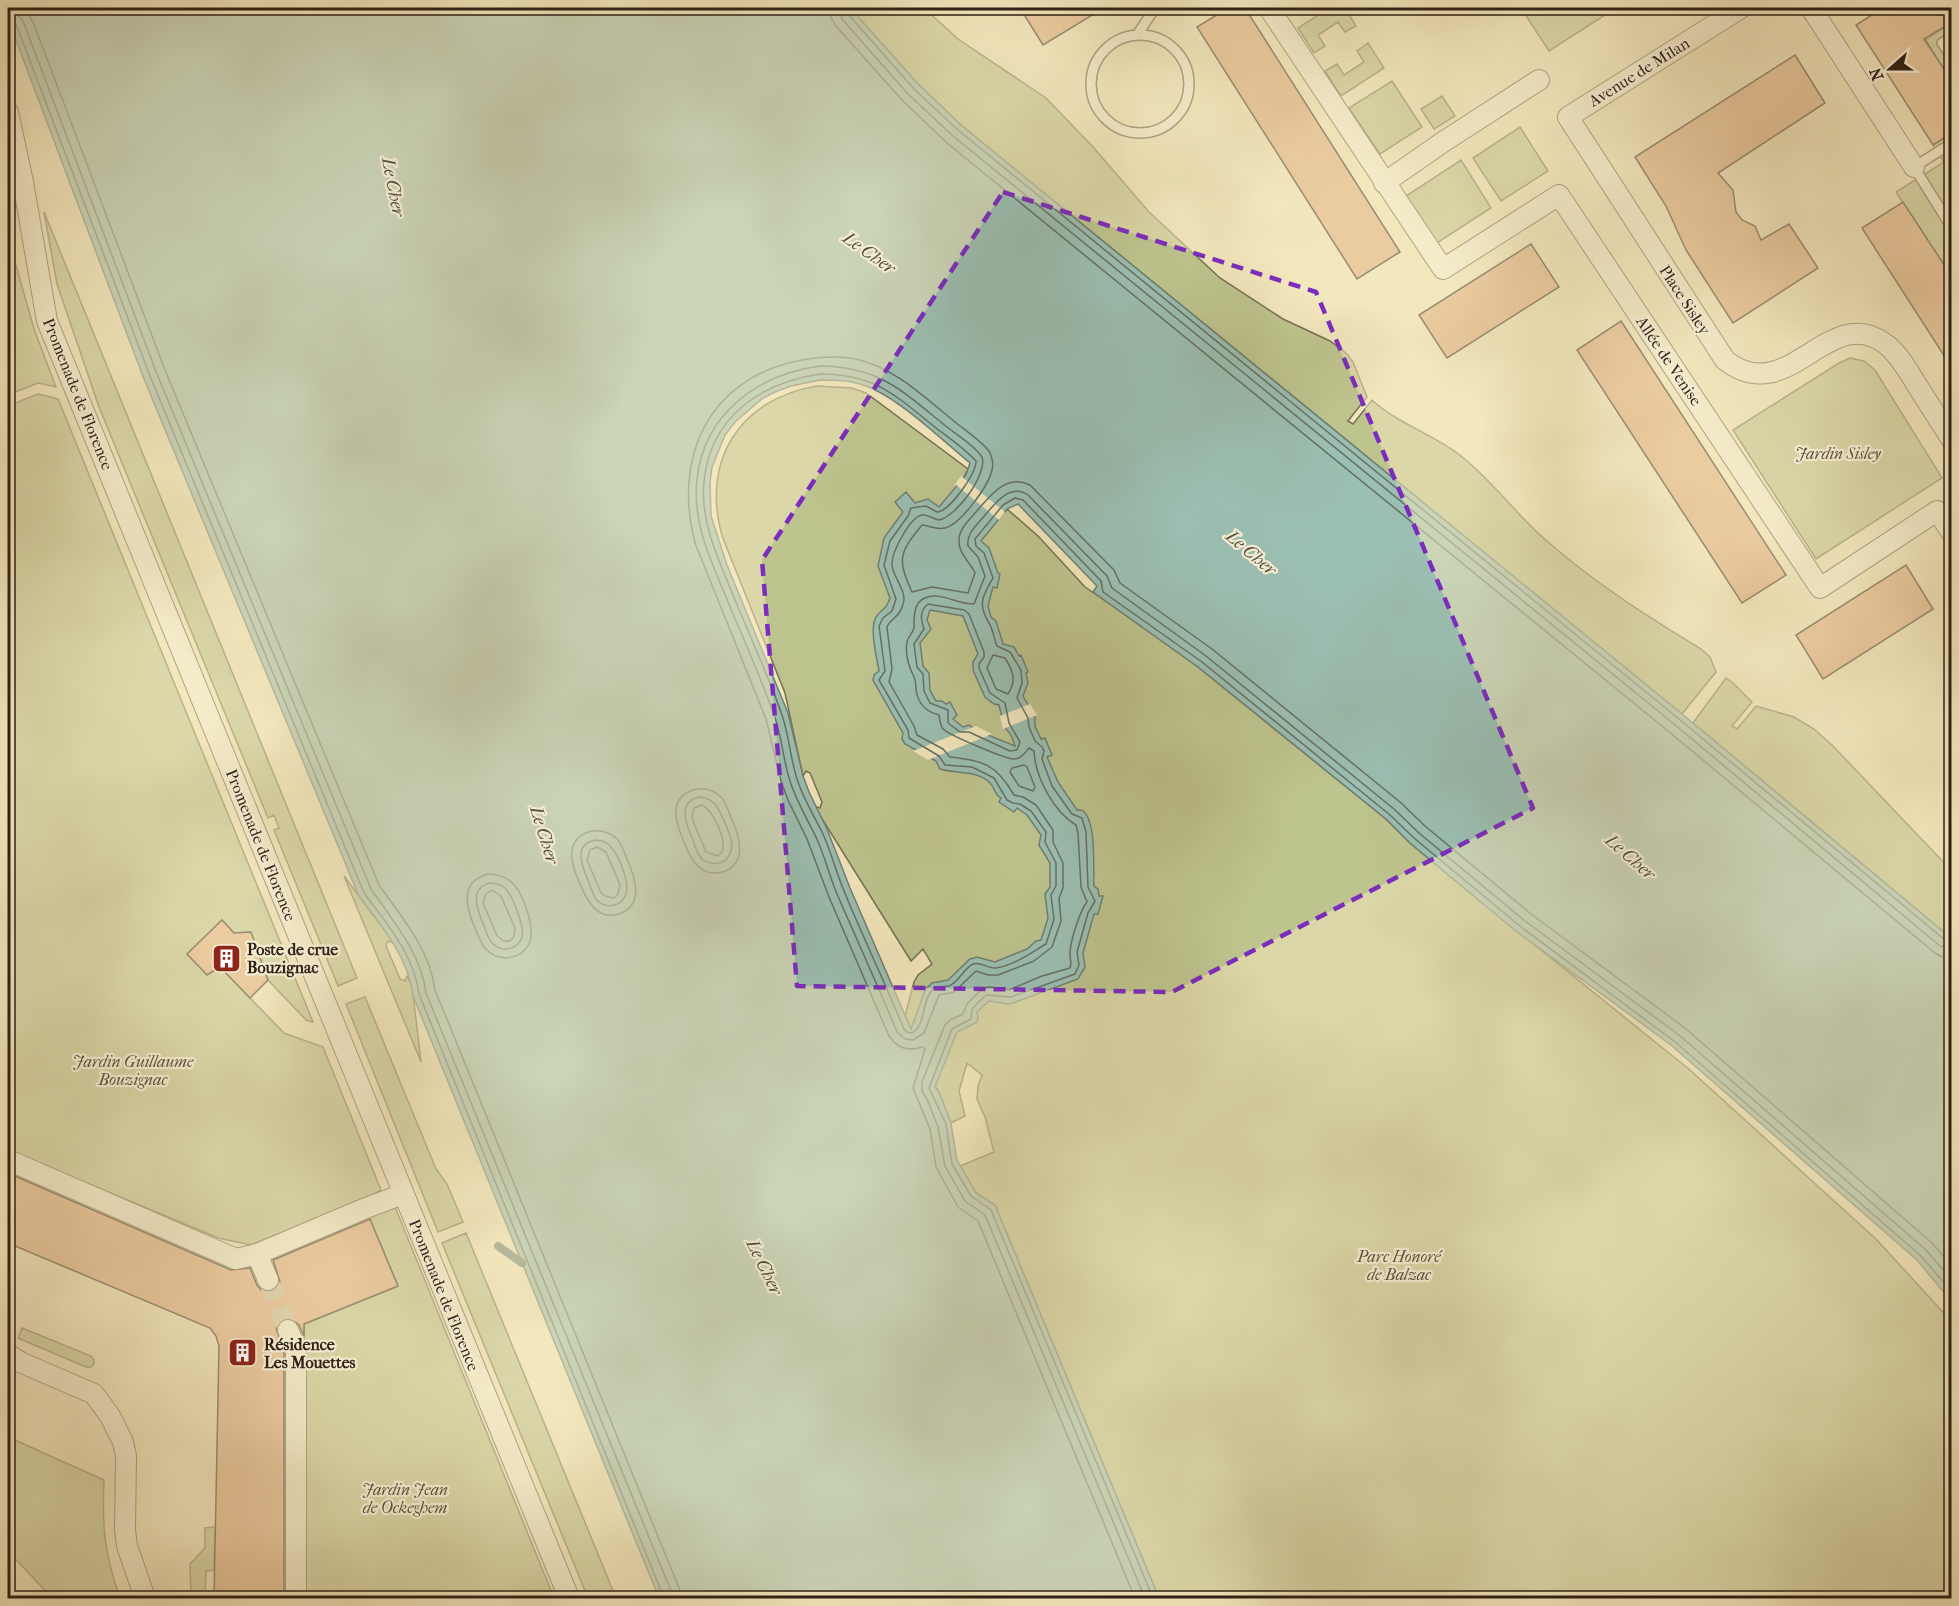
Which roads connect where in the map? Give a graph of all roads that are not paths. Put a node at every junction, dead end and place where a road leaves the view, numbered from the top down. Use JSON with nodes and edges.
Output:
{"nodes":[{"id":1,"x":1155,"y":8,"type":"edge"},
{"id":2,"x":1269,"y":8,"type":"edge"},
{"id":3,"x":1741,"y":8,"type":"edge"},
{"id":4,"x":1810,"y":8,"type":"edge"},
{"id":5,"x":1137,"y":35,"type":"junction"},
{"id":6,"x":1952,"y":37,"type":"edge"},
{"id":7,"x":1952,"y":57,"type":"edge"},
{"id":8,"x":1539,"y":80,"type":"dead end"},
{"id":9,"x":8,"y":112,"type":"edge"},
{"id":10,"x":1568,"y":117,"type":"joint"},
{"id":11,"x":1952,"y":142,"type":"edge"},
{"id":12,"x":1914,"y":167,"type":"junction"},
{"id":13,"x":1384,"y":183,"type":"junction"},
{"id":14,"x":1952,"y":228,"type":"edge"},
{"id":15,"x":1952,"y":440,"type":"edge"},
{"id":16,"x":1952,"y":534,"type":"edge"},
{"id":17,"x":8,"y":1160,"type":"edge"},
{"id":18,"x":403,"y":1194,"type":"junction"},
{"id":19,"x":257,"y":1254,"type":"junction"},
{"id":20,"x":268,"y":1281,"type":"tunnel mouth"},
{"id":21,"x":288,"y":1330,"type":"tunnel mouth"},
{"id":22,"x":8,"y":1354,"type":"edge"},
{"id":23,"x":145,"y":1599,"type":"edge"},
{"id":24,"x":296,"y":1599,"type":"edge"},
{"id":25,"x":569,"y":1599,"type":"edge"}],
"edges":[{"from":1,"to":5,"type":"lane"},
{"from":2,"to":13,"type":"street","name":"Allée de Venise"},
{"from":3,"to":10,"type":"street","name":"Avenue de Milan"},
{"from":4,"to":12,"type":"street"},
{"from":5,"to":5,"type":"lane"},
{"from":6,"to":7,"type":"lane"},
{"from":8,"to":13,"type":"street"},
{"from":9,"to":18,"type":"street","name":"Promenade de Florence"},
{"from":10,"to":15,"type":"street","name":"Place Sisley"},
{"from":11,"to":12,"type":"lane"},
{"from":12,"to":14,"type":"lane"},
{"from":13,"to":16,"type":"street","name":"Allée de Venise"},
{"from":17,"to":19,"type":"street"},
{"from":18,"to":19,"type":"street"},
{"from":18,"to":25,"type":"street","name":"Promenade de Florence"},
{"from":19,"to":20,"type":"street"},
{"from":21,"to":24,"type":"street"},
{"from":22,"to":23,"type":"street"}]}
